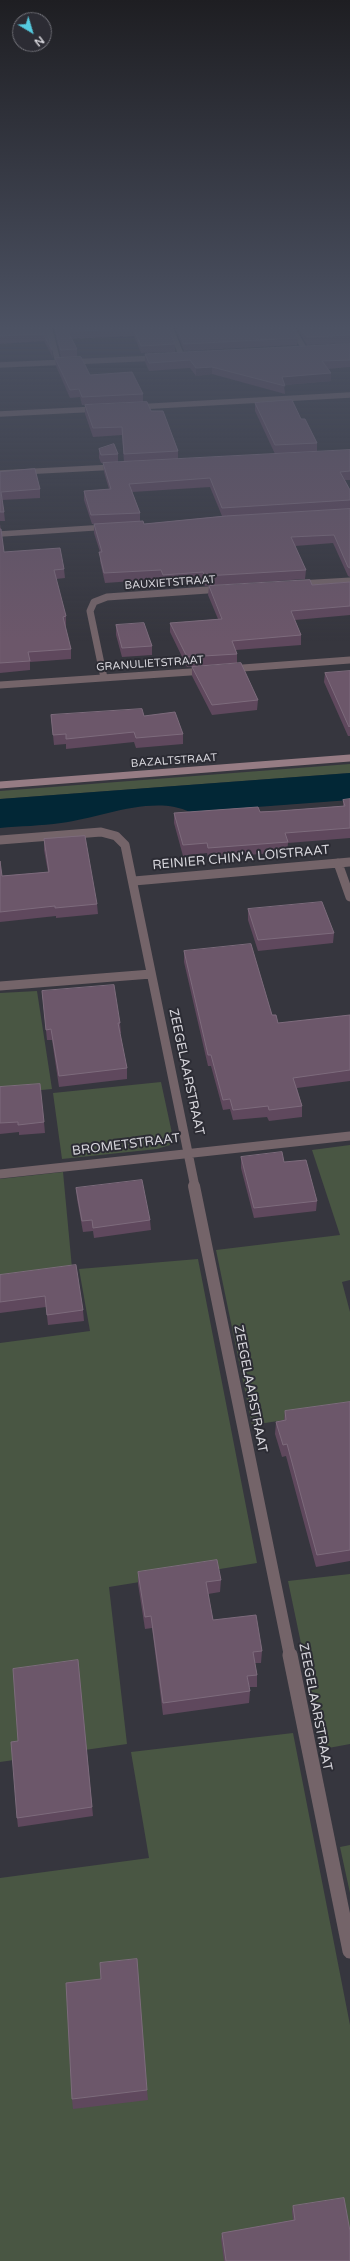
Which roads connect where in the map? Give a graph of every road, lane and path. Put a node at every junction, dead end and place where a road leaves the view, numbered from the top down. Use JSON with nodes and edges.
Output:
{"nodes":[{"id":1,"x":119,"y":467,"type":"edge"},
{"id":2,"x":0,"y":473,"type":"edge"},
{"id":3,"x":119,"y":526,"type":"edge"},
{"id":4,"x":0,"y":534,"type":"edge"},
{"id":5,"x":350,"y":581,"type":"edge"},
{"id":6,"x":287,"y":585,"type":"edge"},
{"id":7,"x":232,"y":589,"type":"edge"},
{"id":8,"x":350,"y":660,"type":"edge"},
{"id":9,"x":215,"y":670,"type":"edge"},
{"id":10,"x":223,"y":670,"type":"edge"},
{"id":11,"x":104,"y":678,"type":"junction"},
{"id":12,"x":0,"y":685,"type":"edge"},
{"id":13,"x":350,"y":758,"type":"edge"},
{"id":14,"x":0,"y":785,"type":"edge"},
{"id":15,"x":0,"y":840,"type":"edge"},
{"id":16,"x":350,"y":862,"type":"edge"},
{"id":17,"x":338,"y":863,"type":"junction"},
{"id":18,"x":134,"y":881,"type":"junction"},
{"id":19,"x":350,"y":897,"type":"edge"},
{"id":20,"x":151,"y":974,"type":"junction"},
{"id":21,"x":0,"y":986,"type":"edge"},
{"id":22,"x":350,"y":1136,"type":"edge"},
{"id":23,"x":188,"y":1152,"type":"junction"},
{"id":24,"x":0,"y":1174,"type":"edge"},
{"id":25,"x":350,"y":1951,"type":"edge"}],
"edges":[{"from":1,"to":2,"type":"street"},
{"from":3,"to":4,"type":"street"},
{"from":5,"to":6,"type":"street"},
{"from":7,"to":11,"type":"street","name":"BAUXIETSTRAAT"},
{"from":8,"to":10,"type":"street","name":"GRANULIETSTRAAT"},
{"from":9,"to":11,"type":"street","name":"GRANULIETSTRAAT"},
{"from":11,"to":12,"type":"street","name":"GRANULIETSTRAAT"},
{"from":13,"to":14,"type":"street","name":"BAZALTSTRAAT"},
{"from":15,"to":18,"type":"street","name":"ZEEGELAARSTRAAT"},
{"from":16,"to":17,"type":"street","name":"REINIER CHIN'A LOISTRAAT"},
{"from":17,"to":18,"type":"street","name":"REINIER CHIN'A LOISTRAAT"},
{"from":17,"to":19,"type":"street"},
{"from":18,"to":20,"type":"street","name":"ZEEGELAARSTRAAT"},
{"from":20,"to":21,"type":"street"},
{"from":20,"to":23,"type":"street","name":"ZEEGELAARSTRAAT"},
{"from":22,"to":23,"type":"street","name":"BROMETSTRAAT"},
{"from":23,"to":24,"type":"street","name":"BROMETSTRAAT"},
{"from":23,"to":25,"type":"street","name":"ZEEGELAARSTRAAT"}]}
